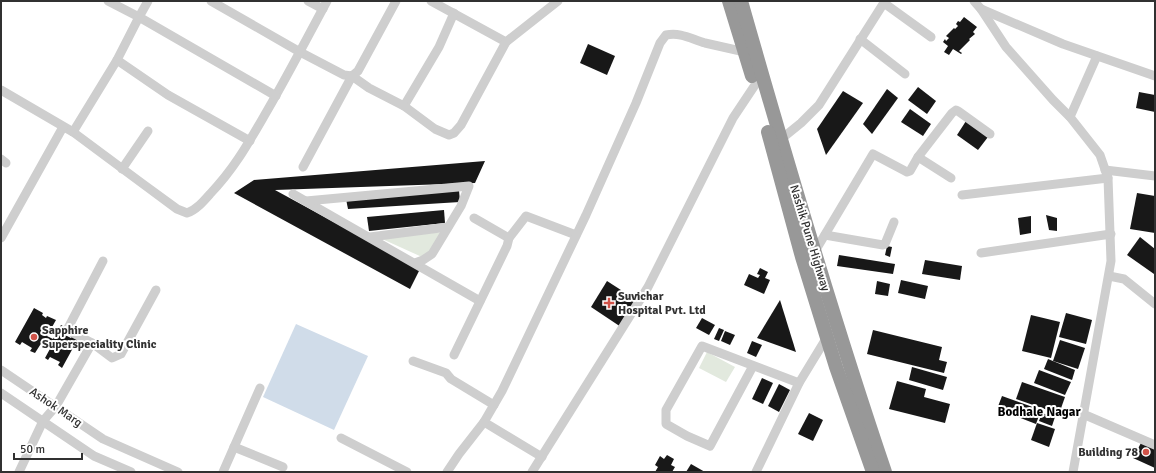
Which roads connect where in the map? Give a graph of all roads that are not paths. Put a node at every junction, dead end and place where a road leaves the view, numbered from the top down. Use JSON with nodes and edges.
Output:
{"nodes":[{"id":1,"x":108,"y":1,"type":"edge"},
{"id":2,"x":148,"y":1,"type":"edge"},
{"id":3,"x":211,"y":1,"type":"edge"},
{"id":4,"x":308,"y":1,"type":"edge"},
{"id":5,"x":396,"y":1,"type":"edge"},
{"id":6,"x":431,"y":1,"type":"edge"},
{"id":7,"x":558,"y":1,"type":"edge"},
{"id":8,"x":729,"y":1,"type":"edge"},
{"id":9,"x":741,"y":1,"type":"edge"},
{"id":10,"x":974,"y":1,"type":"edge"},
{"id":11,"x":885,"y":2,"type":"edge"},
{"id":12,"x":325,"y":5,"type":"edge"},
{"id":13,"x":981,"y":9,"type":"junction"},
{"id":14,"x":454,"y":13,"type":"junction"},
{"id":15,"x":139,"y":17,"type":"junction"},
{"id":16,"x":931,"y":37,"type":"dead end"},
{"id":17,"x":860,"y":39,"type":"junction"},
{"id":18,"x":506,"y":42,"type":"junction"},
{"id":19,"x":750,"y":51,"type":"junction"},
{"id":20,"x":300,"y":52,"type":"junction"},
{"id":21,"x":1097,"y":56,"type":"junction"},
{"id":22,"x":117,"y":60,"type":"junction"},
{"id":23,"x":905,"y":74,"type":"dead end"},
{"id":24,"x":352,"y":76,"type":"junction"},
{"id":25,"x":1155,"y":76,"type":"edge"},
{"id":26,"x":755,"y":85,"type":"junction"},
{"id":27,"x":1,"y":90,"type":"edge"},
{"id":28,"x":276,"y":96,"type":"junction"},
{"id":29,"x":404,"y":106,"type":"junction"},
{"id":30,"x":1070,"y":117,"type":"junction"},
{"id":31,"x":63,"y":127,"type":"junction"},
{"id":32,"x":148,"y":131,"type":"dead end"},
{"id":33,"x":73,"y":132,"type":"junction"},
{"id":34,"x":990,"y":134,"type":"dead end"},
{"id":35,"x":780,"y":140,"type":"junction"},
{"id":36,"x":250,"y":141,"type":"junction"},
{"id":37,"x":918,"y":157,"type":"junction"},
{"id":38,"x":303,"y":167,"type":"dead end"},
{"id":39,"x":122,"y":169,"type":"junction"},
{"id":40,"x":1106,"y":174,"type":"junction"},
{"id":41,"x":1155,"y":176,"type":"edge"},
{"id":42,"x":951,"y":178,"type":"dead end"},
{"id":43,"x":293,"y":194,"type":"dead end"},
{"id":44,"x":962,"y":195,"type":"dead end"},
{"id":45,"x":306,"y":201,"type":"junction"},
{"id":46,"x":474,"y":218,"type":"dead end"},
{"id":47,"x":894,"y":222,"type":"dead end"},
{"id":48,"x":448,"y":227,"type":"junction"},
{"id":49,"x":1111,"y":234,"type":"junction"},
{"id":50,"x":576,"y":235,"type":"junction"},
{"id":51,"x":825,"y":235,"type":"junction"},
{"id":52,"x":370,"y":237,"type":"junction"},
{"id":53,"x":1,"y":238,"type":"edge"},
{"id":54,"x":509,"y":238,"type":"junction"},
{"id":55,"x":814,"y":253,"type":"junction"},
{"id":56,"x":981,"y":253,"type":"dead end"},
{"id":57,"x":103,"y":261,"type":"dead end"},
{"id":58,"x":415,"y":264,"type":"junction"},
{"id":59,"x":1109,"y":276,"type":"junction"},
{"id":60,"x":156,"y":290,"type":"dead end"},
{"id":61,"x":480,"y":301,"type":"junction"},
{"id":62,"x":1155,"y":304,"type":"edge"},
{"id":63,"x":827,"y":337,"type":"junction"},
{"id":64,"x":92,"y":343,"type":"junction"},
{"id":65,"x":454,"y":355,"type":"dead end"},
{"id":66,"x":413,"y":361,"type":"dead end"},
{"id":67,"x":753,"y":366,"type":"junction"},
{"id":68,"x":1,"y":370,"type":"edge"},
{"id":69,"x":799,"y":383,"type":"junction"},
{"id":70,"x":260,"y":388,"type":"dead end"},
{"id":71,"x":1,"y":393,"type":"edge"},
{"id":72,"x":494,"y":405,"type":"junction"},
{"id":73,"x":56,"y":406,"type":"junction"},
{"id":74,"x":1083,"y":414,"type":"junction"},
{"id":75,"x":43,"y":421,"type":"junction"},
{"id":76,"x":484,"y":422,"type":"junction"},
{"id":77,"x":341,"y":438,"type":"dead end"},
{"id":78,"x":1155,"y":445,"type":"edge"},
{"id":79,"x":234,"y":447,"type":"junction"},
{"id":80,"x":542,"y":457,"type":"junction"},
{"id":81,"x":283,"y":467,"type":"dead end"},
{"id":82,"x":19,"y":472,"type":"edge"},
{"id":83,"x":130,"y":472,"type":"edge"},
{"id":84,"x":178,"y":472,"type":"edge"},
{"id":85,"x":223,"y":472,"type":"edge"},
{"id":86,"x":407,"y":472,"type":"edge"},
{"id":87,"x":447,"y":472,"type":"edge"},
{"id":88,"x":532,"y":472,"type":"edge"},
{"id":89,"x":756,"y":472,"type":"edge"},
{"id":90,"x":873,"y":472,"type":"edge"},
{"id":91,"x":885,"y":472,"type":"edge"},
{"id":92,"x":1073,"y":472,"type":"edge"}],
"edges":[{"from":1,"to":15,"type":"street"},
{"from":2,"to":15,"type":"street"},
{"from":3,"to":20,"type":"street"},
{"from":4,"to":12,"type":"street"},
{"from":5,"to":24,"type":"street"},
{"from":6,"to":14,"type":"street"},
{"from":7,"to":18,"type":"street"},
{"from":8,"to":19,"type":"highway","name":"Nashik Pune Highway"},
{"from":9,"to":19,"type":"highway","name":"Nashik Pune Highway"},
{"from":10,"to":13,"type":"street"},
{"from":11,"to":16,"type":"street"},
{"from":11,"to":17,"type":"street"},
{"from":12,"to":20,"type":"street"},
{"from":13,"to":21,"type":"street"},
{"from":13,"to":30,"type":"street"},
{"from":14,"to":18,"type":"street"},
{"from":14,"to":29,"type":"street"},
{"from":15,"to":22,"type":"street"},
{"from":15,"to":28,"type":"street"},
{"from":17,"to":23,"type":"street"},
{"from":17,"to":35,"type":"street"},
{"from":18,"to":29,"type":"street"},
{"from":19,"to":26,"type":"highway","name":"Nashik Pune Highway"},
{"from":19,"to":35,"type":"highway","name":"Nashik Pune Highway"},
{"from":19,"to":50,"type":"street"},
{"from":20,"to":24,"type":"street"},
{"from":20,"to":28,"type":"street"},
{"from":21,"to":25,"type":"street"},
{"from":21,"to":30,"type":"street"},
{"from":22,"to":33,"type":"street"},
{"from":22,"to":36,"type":"street"},
{"from":24,"to":29,"type":"street"},
{"from":24,"to":38,"type":"street"},
{"from":26,"to":63,"type":"highway","name":"Nashik Pune Highway"},
{"from":26,"to":80,"type":"street"},
{"from":27,"to":31,"type":"street"},
{"from":28,"to":36,"type":"street"},
{"from":30,"to":40,"type":"street"},
{"from":31,"to":33,"type":"street"},
{"from":31,"to":53,"type":"street"},
{"from":32,"to":39,"type":"street"},
{"from":33,"to":39,"type":"street"},
{"from":34,"to":37,"type":"street"},
{"from":35,"to":55,"type":"highway","name":"Nashik Pune Highway"},
{"from":36,"to":39,"type":"street"},
{"from":37,"to":42,"type":"street"},
{"from":37,"to":51,"type":"street"},
{"from":40,"to":41,"type":"street"},
{"from":40,"to":44,"type":"street"},
{"from":40,"to":49,"type":"street"},
{"from":43,"to":45,"type":"street"},
{"from":45,"to":48,"type":"street"},
{"from":45,"to":52,"type":"street"},
{"from":46,"to":54,"type":"street"},
{"from":47,"to":51,"type":"street"},
{"from":48,"to":52,"type":"street"},
{"from":48,"to":58,"type":"street"},
{"from":49,"to":56,"type":"street"},
{"from":49,"to":59,"type":"street"},
{"from":50,"to":54,"type":"street"},
{"from":50,"to":72,"type":"street"},
{"from":51,"to":55,"type":"street"},
{"from":52,"to":58,"type":"street"},
{"from":54,"to":61,"type":"street"},
{"from":55,"to":91,"type":"highway","name":"Nashik Pune Highway"},
{"from":57,"to":64,"type":"street"},
{"from":58,"to":61,"type":"street"},
{"from":59,"to":62,"type":"street"},
{"from":59,"to":74,"type":"street"},
{"from":60,"to":64,"type":"street"},
{"from":61,"to":65,"type":"street"},
{"from":63,"to":69,"type":"street"},
{"from":63,"to":90,"type":"highway","name":"Nashik Pune Highway"},
{"from":64,"to":73,"type":"street"},
{"from":66,"to":72,"type":"street"},
{"from":67,"to":67,"type":"street"},
{"from":67,"to":69,"type":"street"},
{"from":68,"to":73,"type":"street","name":"Ashok Marg"},
{"from":69,"to":89,"type":"street"},
{"from":70,"to":79,"type":"street"},
{"from":71,"to":75,"type":"street","name":"Ashok Marg"},
{"from":72,"to":76,"type":"street"},
{"from":73,"to":75,"type":"street"},
{"from":73,"to":84,"type":"street","name":"Ashok Marg"},
{"from":74,"to":78,"type":"street"},
{"from":74,"to":92,"type":"street"},
{"from":75,"to":82,"type":"street"},
{"from":75,"to":83,"type":"street","name":"Ashok Marg"},
{"from":76,"to":80,"type":"street"},
{"from":76,"to":87,"type":"street"},
{"from":77,"to":86,"type":"street"},
{"from":79,"to":81,"type":"street"},
{"from":79,"to":85,"type":"street"},
{"from":80,"to":88,"type":"street"}]}
